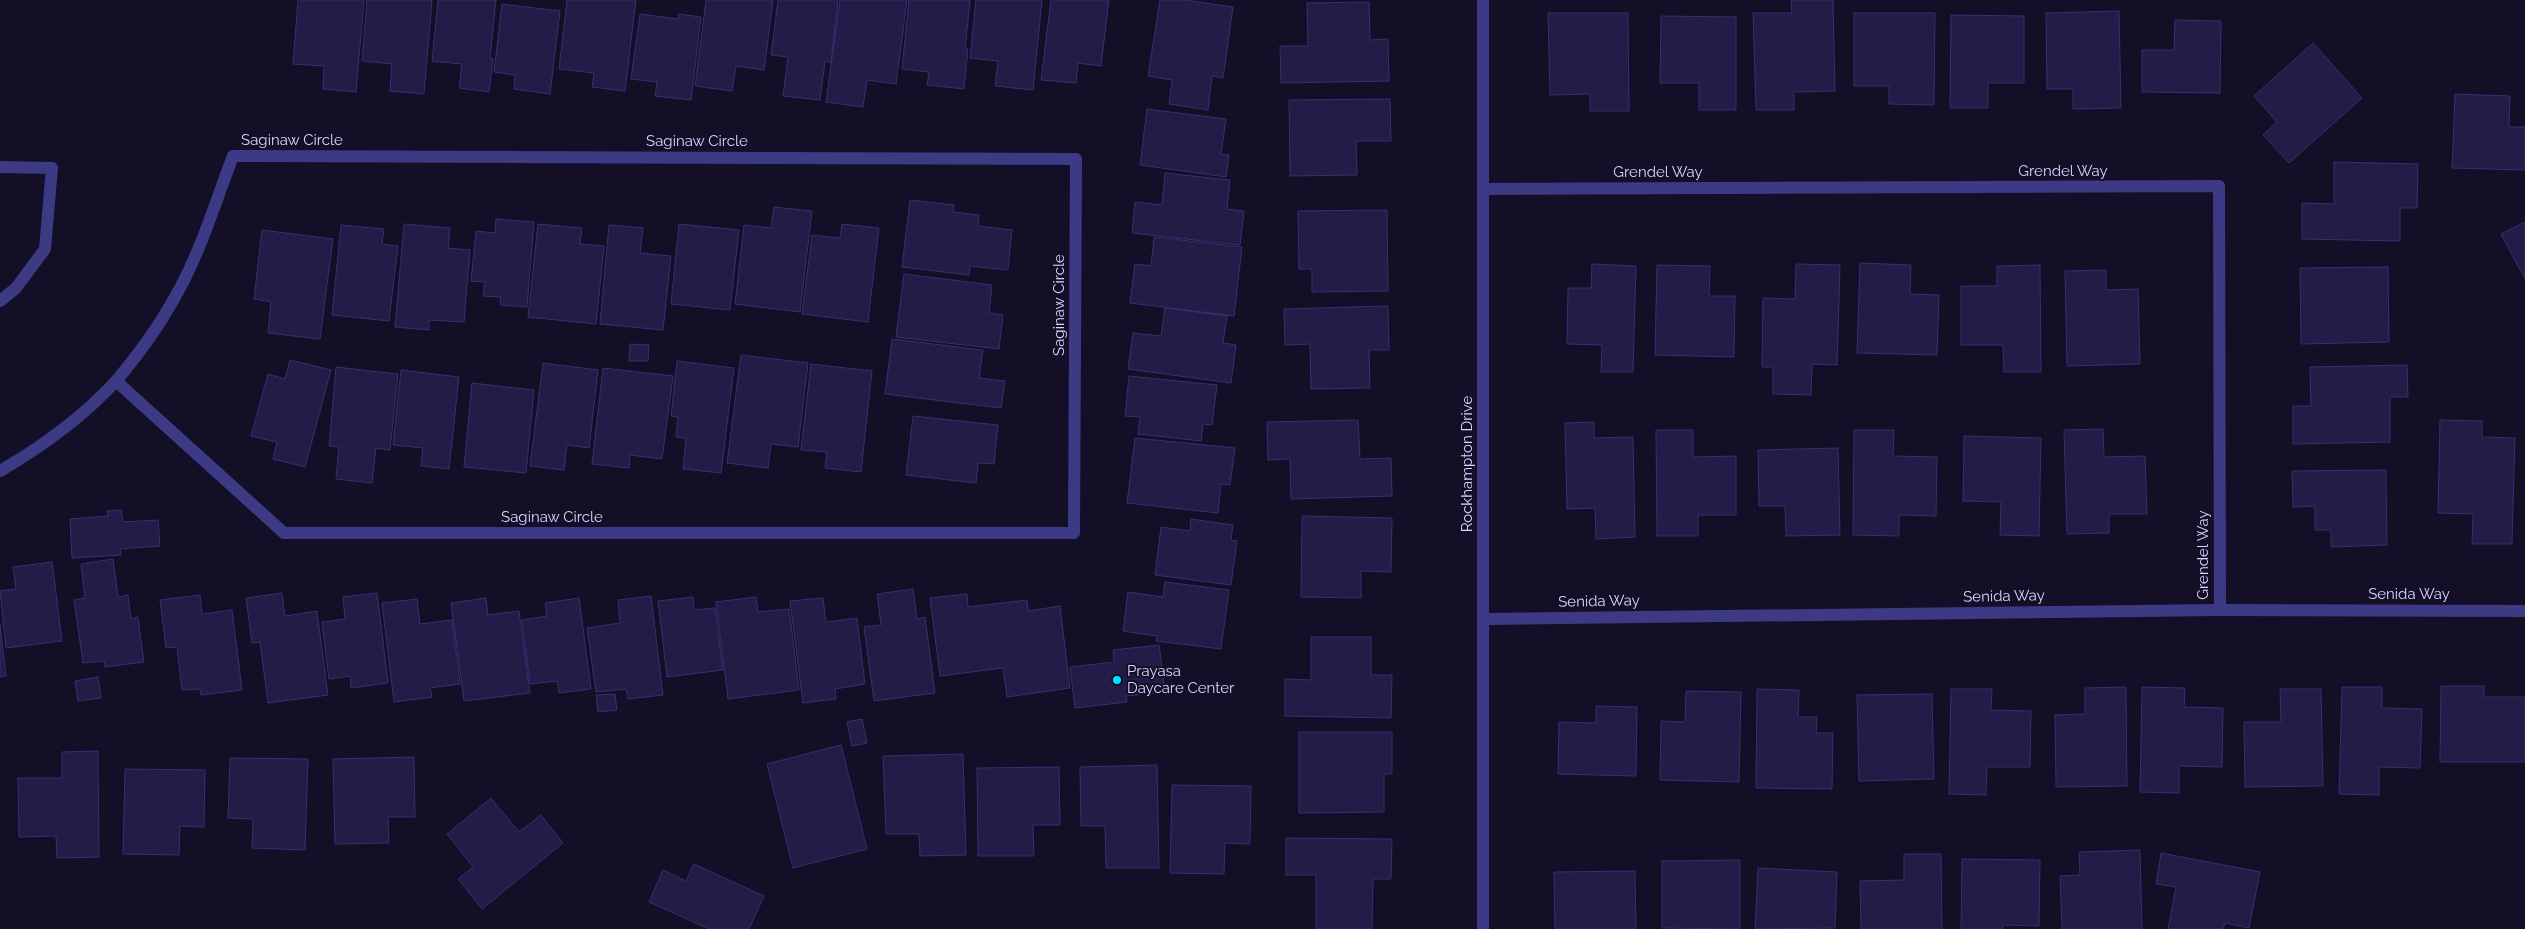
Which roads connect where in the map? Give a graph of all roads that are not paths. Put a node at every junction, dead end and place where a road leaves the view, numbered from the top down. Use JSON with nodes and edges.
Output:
{"nodes":[{"id":1,"x":1483,"y":0,"type":"edge"},
{"id":2,"x":0,"y":167,"type":"edge"},
{"id":3,"x":1483,"y":190,"type":"junction"},
{"id":4,"x":0,"y":301,"type":"edge"},
{"id":5,"x":116,"y":382,"type":"junction"},
{"id":6,"x":0,"y":471,"type":"edge"},
{"id":7,"x":2220,"y":610,"type":"junction"},
{"id":8,"x":2525,"y":611,"type":"edge"},
{"id":9,"x":1483,"y":619,"type":"junction"},
{"id":10,"x":1483,"y":929,"type":"edge"}],
"edges":[{"from":1,"to":3,"type":"street","name":"Rockhampton Drive"},
{"from":2,"to":4,"type":"street"},
{"from":3,"to":7,"type":"street","name":"Grendel Way"},
{"from":3,"to":9,"type":"street","name":"Rockhampton Drive"},
{"from":5,"to":5,"type":"street","name":"Saginaw Circle"},
{"from":5,"to":6,"type":"street","name":"Saginaw Circle"},
{"from":7,"to":8,"type":"street","name":"Senida Way"},
{"from":7,"to":9,"type":"street","name":"Senida Way"},
{"from":9,"to":10,"type":"street","name":"Rockhampton Drive"}]}
